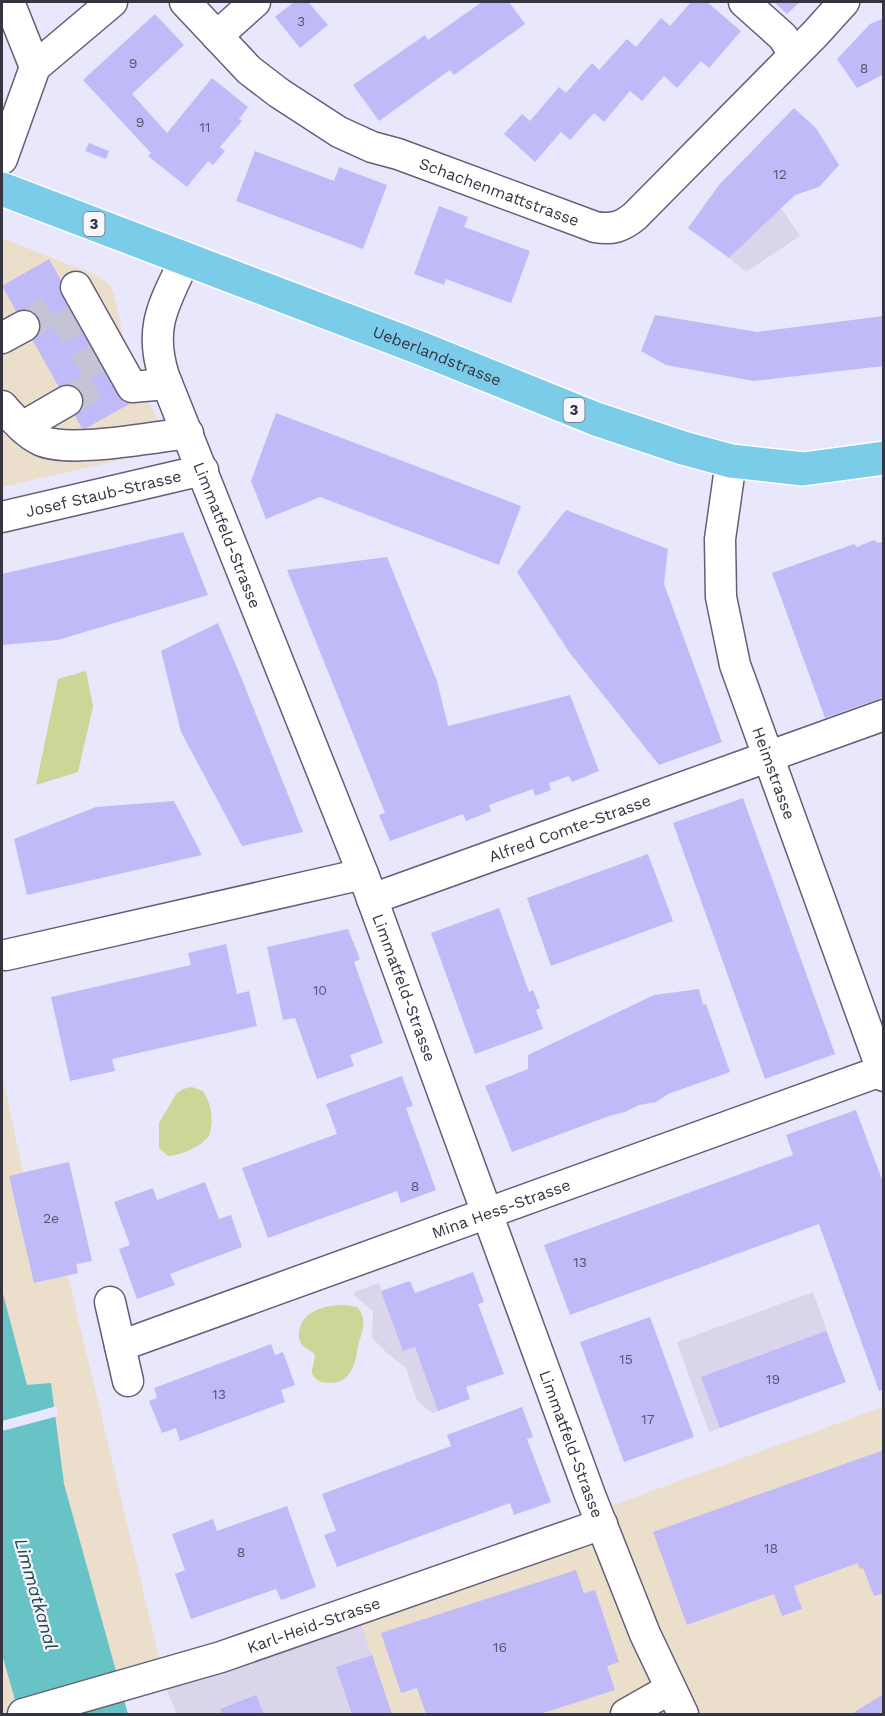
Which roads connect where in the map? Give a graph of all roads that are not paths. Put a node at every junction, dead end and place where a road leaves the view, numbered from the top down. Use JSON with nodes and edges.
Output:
{"nodes":[{"id":1,"x":9,"y":2,"type":"edge"},
{"id":2,"x":112,"y":2,"type":"edge"},
{"id":3,"x":185,"y":2,"type":"edge"},
{"id":4,"x":255,"y":2,"type":"edge"},
{"id":5,"x":744,"y":2,"type":"edge"},
{"id":6,"x":844,"y":2,"type":"edge"},
{"id":7,"x":217,"y":36,"type":"junction"},
{"id":8,"x":794,"y":55,"type":"junction"},
{"id":9,"x":35,"y":67,"type":"junction"},
{"id":10,"x":2,"y":159,"type":"edge"},
{"id":11,"x":2,"y":189,"type":"edge"},
{"id":12,"x":185,"y":259,"type":"junction"},
{"id":13,"x":76,"y":287,"type":"dead end"},
{"id":14,"x":167,"y":384,"type":"junction"},
{"id":15,"x":67,"y":401,"type":"tunnel mouth"},
{"id":16,"x":12,"y":416,"type":"edge"},
{"id":17,"x":188,"y":433,"type":"junction"},
{"id":18,"x":884,"y":458,"type":"edge"},
{"id":19,"x":731,"y":460,"type":"junction"},
{"id":20,"x":203,"y":470,"type":"junction"},
{"id":21,"x":2,"y":517,"type":"edge"},
{"id":22,"x":884,"y":715,"type":"edge"},
{"id":23,"x":766,"y":756,"type":"junction"},
{"id":24,"x":368,"y":886,"type":"junction"},
{"id":25,"x":6,"y":955,"type":"dead end"},
{"id":26,"x":882,"y":1074,"type":"edge"},
{"id":27,"x":486,"y":1213,"type":"junction"},
{"id":28,"x":110,"y":1302,"type":"dead end"},
{"id":29,"x":120,"y":1346,"type":"junction"},
{"id":30,"x":128,"y":1381,"type":"dead end"},
{"id":31,"x":602,"y":1524,"type":"junction"},
{"id":32,"x":677,"y":1702,"type":"edge"},
{"id":33,"x":23,"y":1714,"type":"edge"},
{"id":34,"x":626,"y":1714,"type":"edge"}],
"edges":[{"from":1,"to":9,"type":"street"},
{"from":2,"to":9,"type":"street"},
{"from":3,"to":7,"type":"street","name":"Schachenmattstrasse"},
{"from":4,"to":7,"type":"street"},
{"from":5,"to":8,"type":"street"},
{"from":6,"to":8,"type":"street","name":"Schachenmattstrasse"},
{"from":7,"to":8,"type":"street","name":"Schachenmattstrasse"},
{"from":9,"to":10,"type":"street"},
{"from":11,"to":12,"type":"main road","name":"Ueberlandstrasse","number":"3"},
{"from":12,"to":14,"type":"street","name":"Limmatfeld-Strasse"},
{"from":12,"to":19,"type":"main road","name":"Ueberlandstrasse","number":"3"},
{"from":13,"to":14,"type":"street"},
{"from":14,"to":17,"type":"street","name":"Limmatfeld-Strasse"},
{"from":15,"to":16,"type":"street"},
{"from":16,"to":17,"type":"street"},
{"from":17,"to":20,"type":"street","name":"Limmatfeld-Strasse"},
{"from":18,"to":19,"type":"main road","name":"Ueberlandstrasse","number":"3"},
{"from":19,"to":23,"type":"street","name":"Heimstrasse"},
{"from":20,"to":21,"type":"street","name":"Josef Staub-Strasse"},
{"from":20,"to":24,"type":"street","name":"Limmatfeld-Strasse"},
{"from":22,"to":23,"type":"street","name":"Alfred Comte-Strasse"},
{"from":23,"to":24,"type":"street","name":"Alfred Comte-Strasse"},
{"from":23,"to":26,"type":"street","name":"Heimstrasse"},
{"from":24,"to":25,"type":"street","name":"Alfred Comte-Strasse"},
{"from":24,"to":27,"type":"street","name":"Limmatfeld-Strasse"},
{"from":26,"to":27,"type":"street","name":"Mina Hess-Strasse"},
{"from":27,"to":29,"type":"street","name":"Mina Hess-Strasse"},
{"from":27,"to":31,"type":"street","name":"Limmatfeld-Strasse"},
{"from":28,"to":29,"type":"street"},
{"from":29,"to":30,"type":"street"},
{"from":31,"to":32,"type":"street","name":"Limmatfeld-Strasse"},
{"from":31,"to":33,"type":"street","name":"Karl-Heid-Strasse"},
{"from":32,"to":34,"type":"street"}]}
